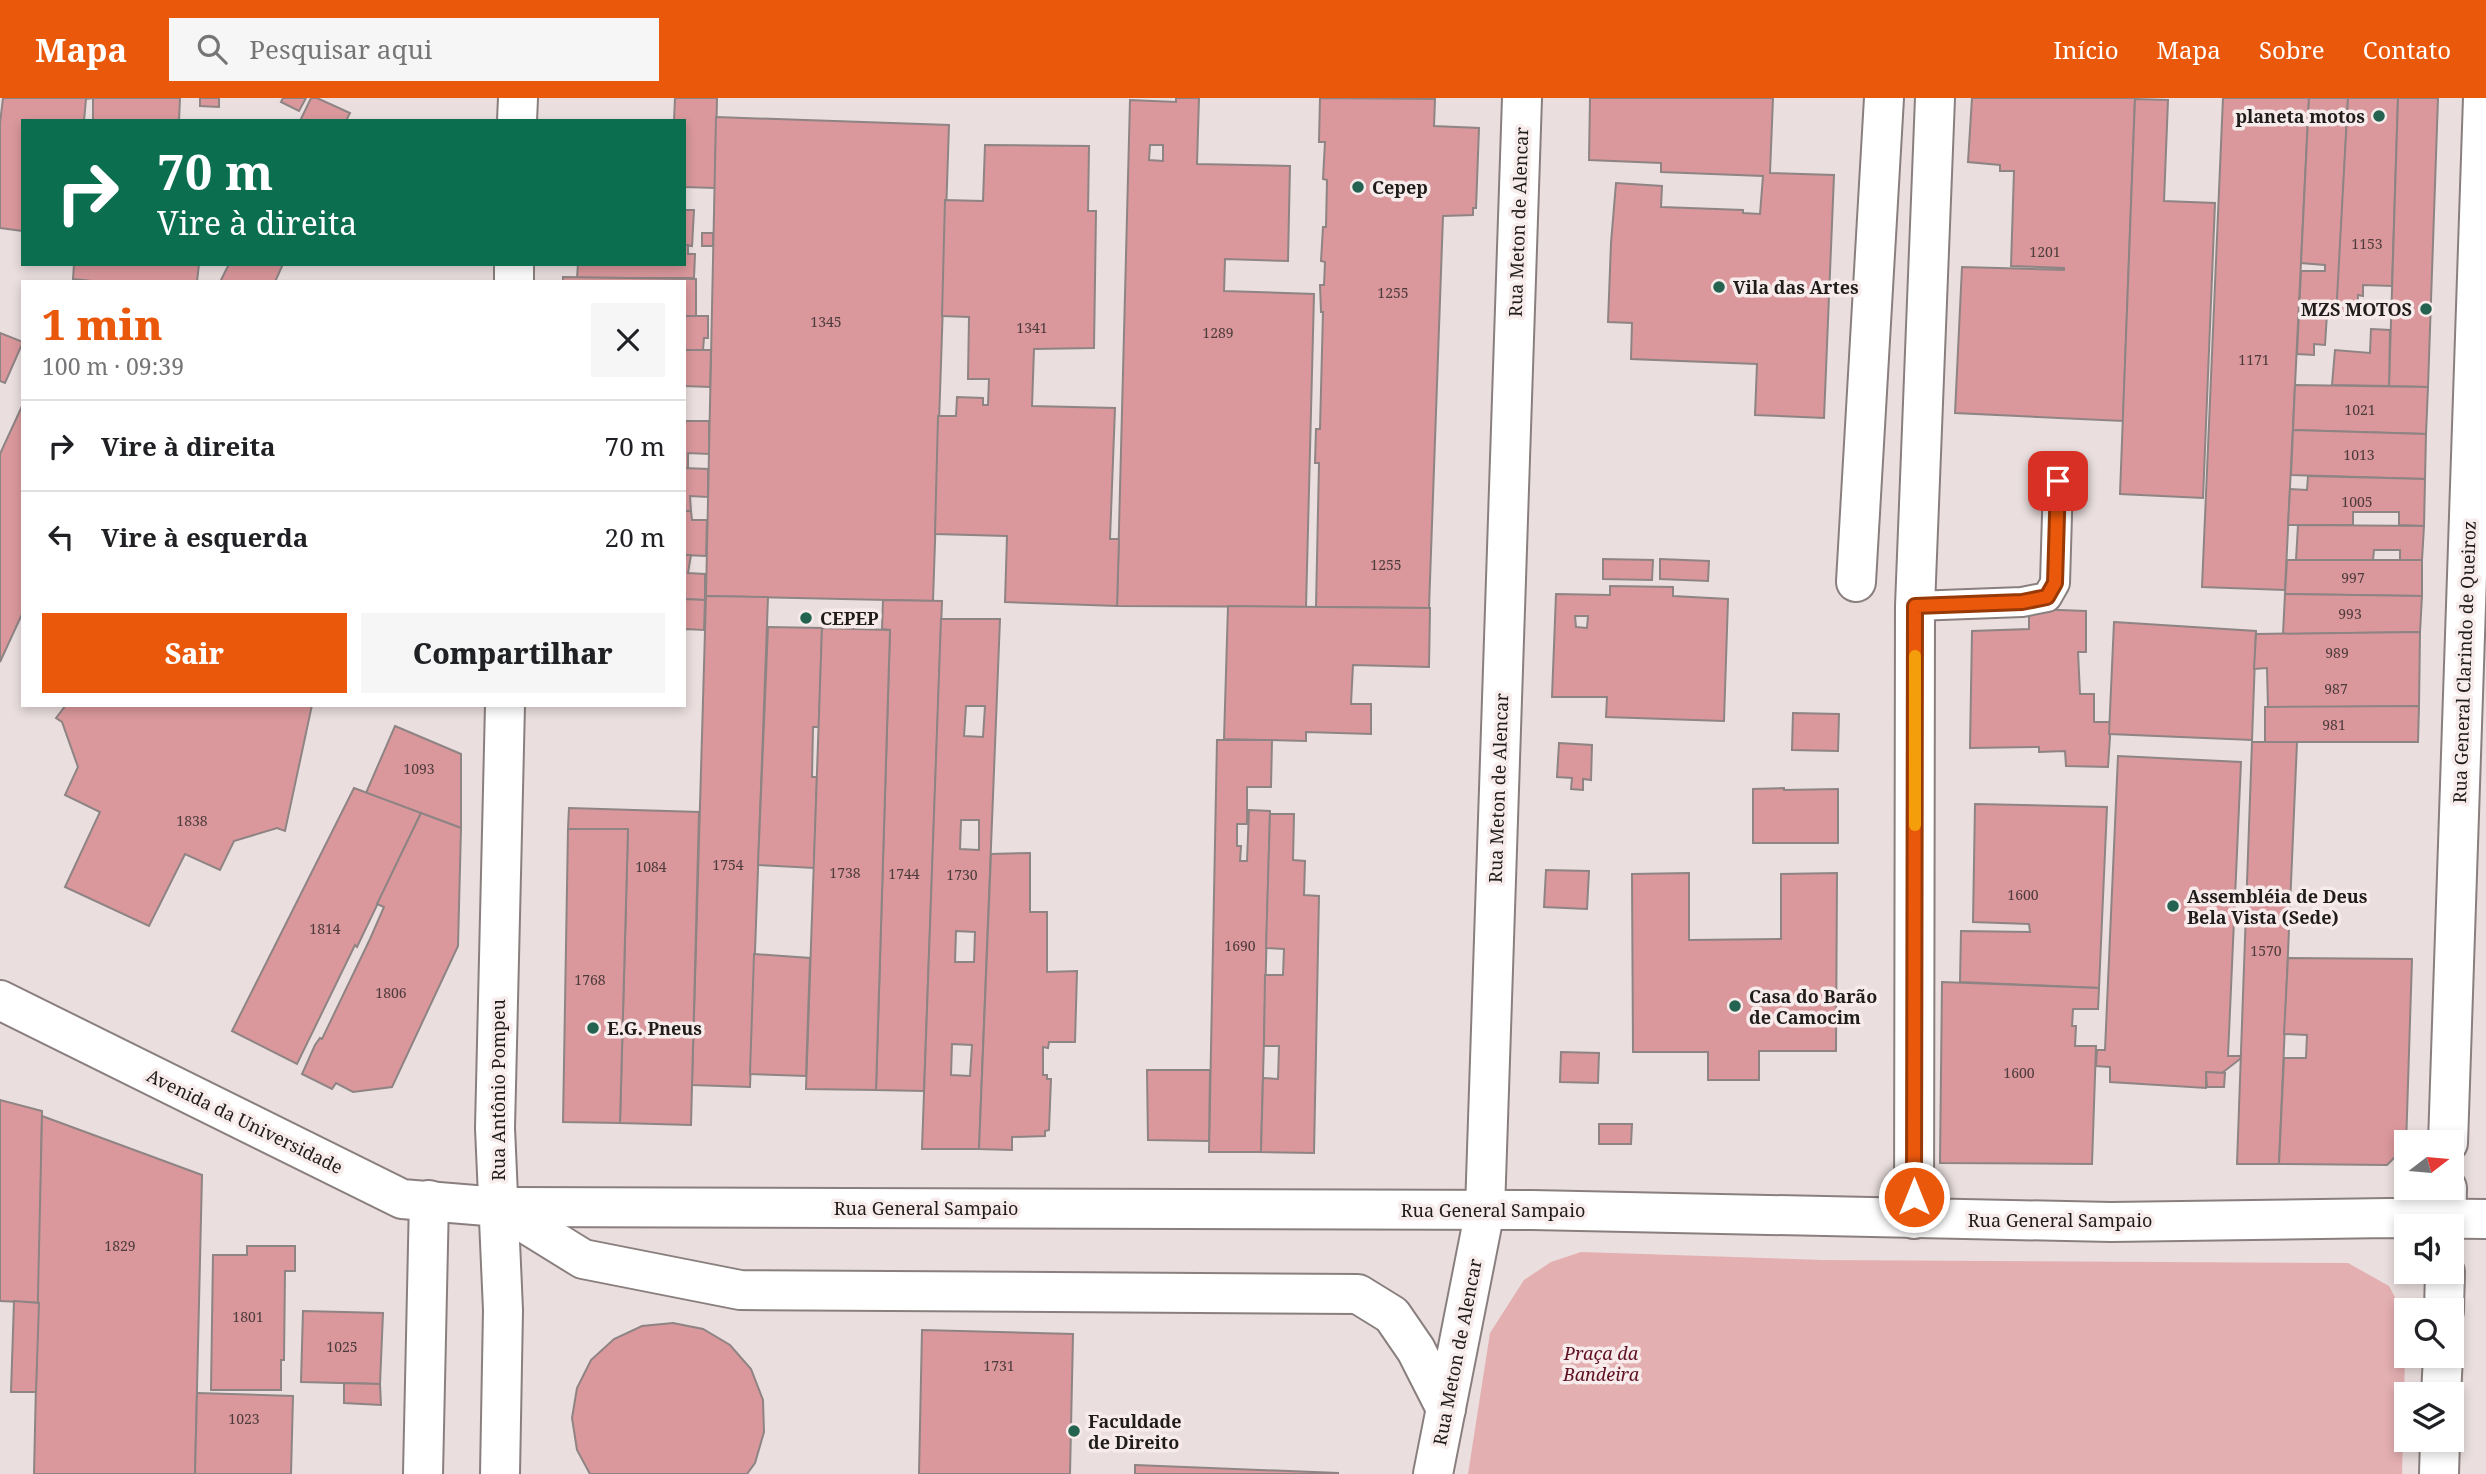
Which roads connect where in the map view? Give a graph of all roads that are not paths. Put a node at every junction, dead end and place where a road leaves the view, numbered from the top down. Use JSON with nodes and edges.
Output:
{"nodes":[{"id":1,"x":518,"y":98,"type":"edge"},
{"id":2,"x":1522,"y":98,"type":"edge"},
{"id":3,"x":1884,"y":98,"type":"edge"},
{"id":4,"x":1935,"y":98,"type":"edge"},
{"id":5,"x":2483,"y":98,"type":"edge"},
{"id":6,"x":517,"y":119,"type":"edge"},
{"id":7,"x":2058,"y":481,"type":"dead end"},
{"id":8,"x":1856,"y":582,"type":"dead end"},
{"id":9,"x":1915,"y":606,"type":"junction"},
{"id":10,"x":505,"y":707,"type":"edge"},
{"id":11,"x":0,"y":1000,"type":"edge"},
{"id":12,"x":2448,"y":1130,"type":"edge"},
{"id":13,"x":429,"y":1200,"type":"junction"},
{"id":14,"x":499,"y":1207,"type":"junction"},
{"id":15,"x":1485,"y":1210,"type":"junction"},
{"id":16,"x":2446,"y":1211,"type":"edge"},
{"id":17,"x":1914,"y":1219,"type":"junction"},
{"id":18,"x":2486,"y":1219,"type":"edge"},
{"id":19,"x":1446,"y":1409,"type":"junction"},
{"id":20,"x":2440,"y":1452,"type":"edge"},
{"id":21,"x":423,"y":1474,"type":"edge"},
{"id":22,"x":500,"y":1474,"type":"edge"},
{"id":23,"x":1433,"y":1474,"type":"edge"},
{"id":24,"x":2439,"y":1474,"type":"edge"}],
"edges":[{"from":1,"to":6,"type":"street"},
{"from":2,"to":15,"type":"street","name":"Rua Meton de Alencar"},
{"from":3,"to":8,"type":"street"},
{"from":4,"to":9,"type":"street"},
{"from":5,"to":12,"type":"street","name":"Rua General Clarindo de Queiroz"},
{"from":7,"to":9,"type":"lane"},
{"from":9,"to":17,"type":"street"},
{"from":10,"to":14,"type":"street","name":"Rua Antônio Pompeu"},
{"from":11,"to":13,"type":"street","name":"Avenida da Universidade"},
{"from":13,"to":14,"type":"street","name":"Avenida da Universidade"},
{"from":13,"to":21,"type":"street"},
{"from":14,"to":15,"type":"street","name":"Rua General Sampaio"},
{"from":14,"to":19,"type":"street"},
{"from":14,"to":22,"type":"street","name":"Rua Antônio Pompeu"},
{"from":15,"to":17,"type":"street","name":"Rua General Sampaio"},
{"from":15,"to":19,"type":"street","name":"Rua Meton de Alencar"},
{"from":16,"to":17,"type":"street","name":"Rua General Sampaio"},
{"from":16,"to":18,"type":"street","name":"Rua General Sampaio"},
{"from":19,"to":23,"type":"street","name":"Rua Meton de Alencar"},
{"from":20,"to":24,"type":"street"}]}
